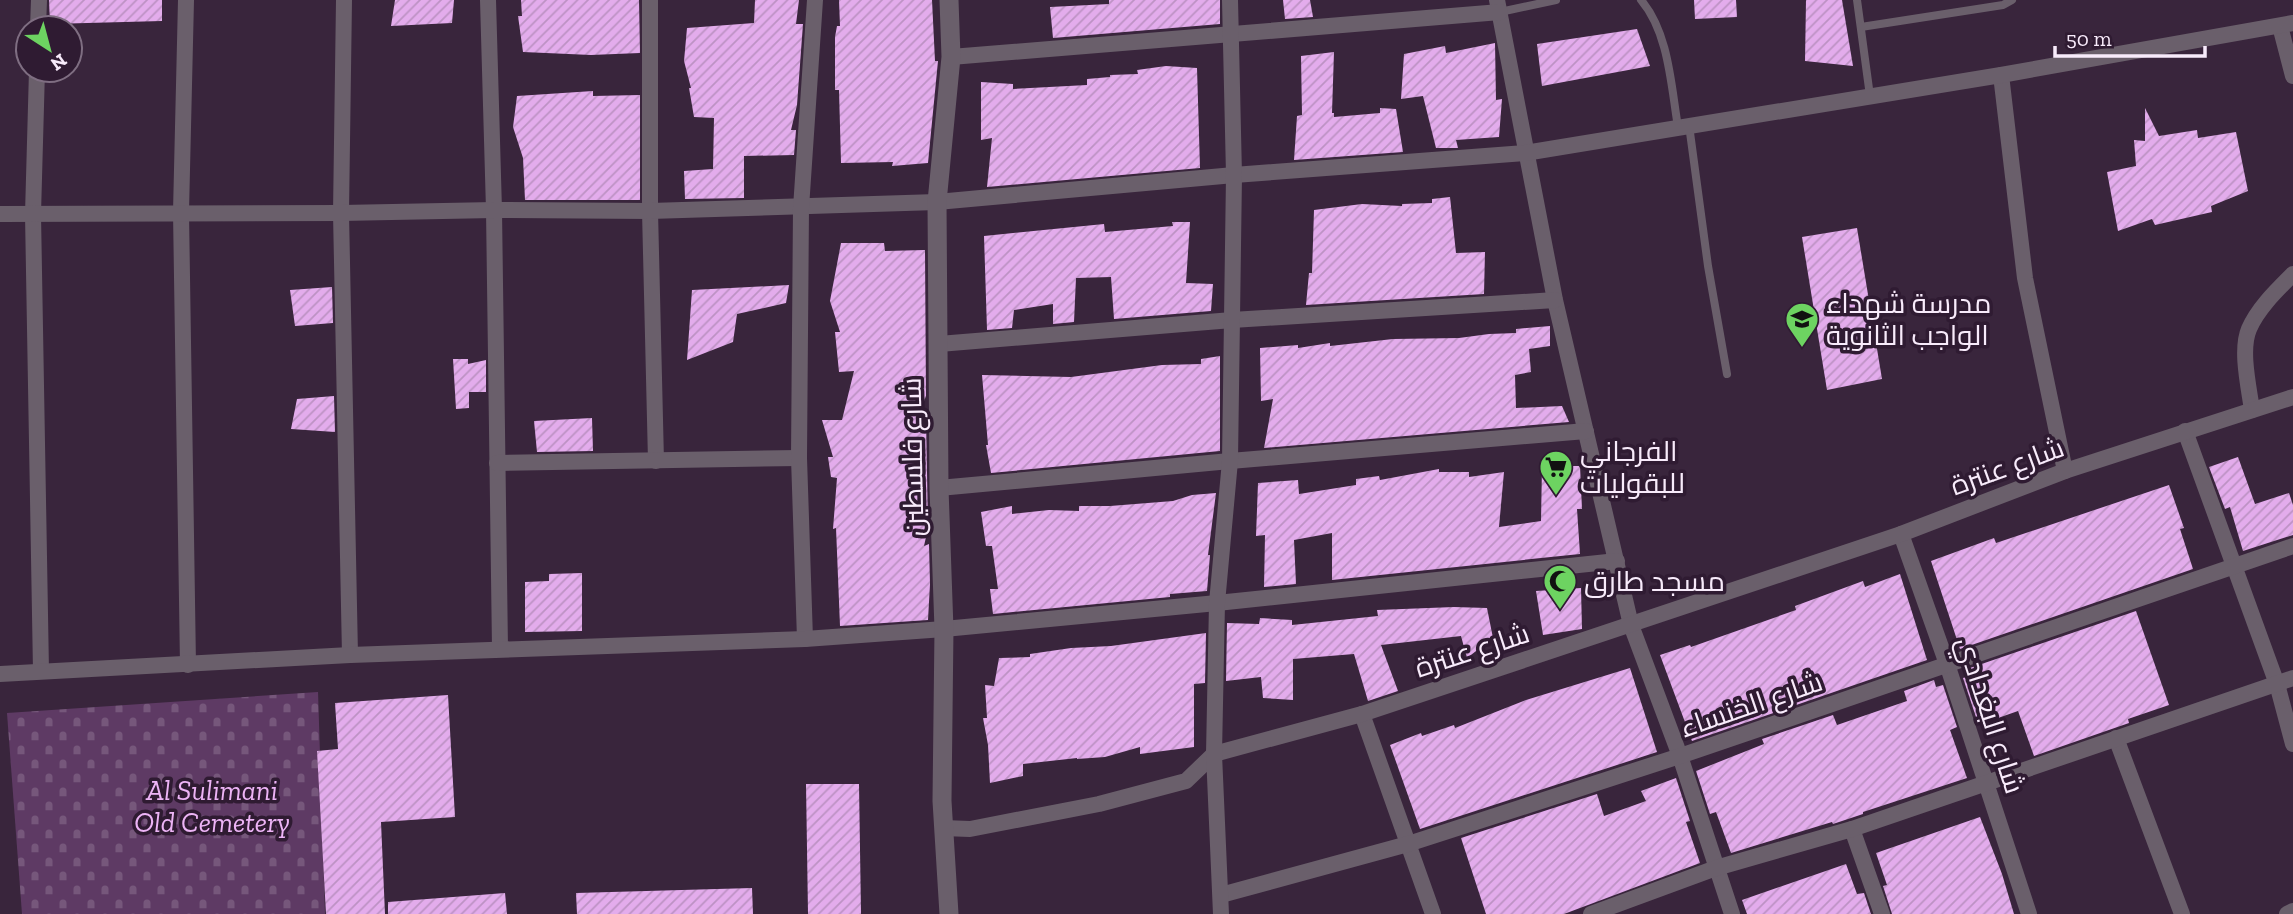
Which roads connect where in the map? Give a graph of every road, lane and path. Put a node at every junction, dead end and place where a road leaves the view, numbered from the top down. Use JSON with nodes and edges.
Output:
{"nodes":[{"id":1,"x":186,"y":0,"type":"edge"},
{"id":2,"x":344,"y":0,"type":"edge"},
{"id":3,"x":488,"y":0,"type":"edge"},
{"id":4,"x":650,"y":0,"type":"edge"},
{"id":5,"x":815,"y":0,"type":"edge"},
{"id":6,"x":949,"y":0,"type":"edge"},
{"id":7,"x":1230,"y":0,"type":"edge"},
{"id":8,"x":1556,"y":0,"type":"edge"},
{"id":9,"x":1641,"y":0,"type":"edge"},
{"id":10,"x":1857,"y":0,"type":"edge"},
{"id":11,"x":2012,"y":0,"type":"edge"},
{"id":12,"x":1498,"y":6,"type":"edge"},
{"id":13,"x":2286,"y":24,"type":"edge"},
{"id":14,"x":1861,"y":27,"type":"junction"},
{"id":15,"x":1230,"y":36,"type":"junction"},
{"id":16,"x":951,"y":57,"type":"junction"},
{"id":17,"x":2001,"y":75,"type":"junction"},
{"id":18,"x":2293,"y":76,"type":"edge"},
{"id":19,"x":37,"y":84,"type":"edge"},
{"id":20,"x":1871,"y":96,"type":"junction"},
{"id":21,"x":1683,"y":126,"type":"junction"},
{"id":22,"x":1525,"y":153,"type":"junction"},
{"id":23,"x":1234,"y":175,"type":"junction"},
{"id":24,"x":937,"y":202,"type":"junction"},
{"id":25,"x":801,"y":208,"type":"junction"},
{"id":26,"x":494,"y":210,"type":"junction"},
{"id":27,"x":650,"y":211,"type":"junction"},
{"id":28,"x":181,"y":212,"type":"junction"},
{"id":29,"x":341,"y":213,"type":"junction"},
{"id":30,"x":0,"y":214,"type":"edge"},
{"id":31,"x":33,"y":214,"type":"junction"},
{"id":32,"x":2293,"y":274,"type":"edge"},
{"id":33,"x":1555,"y":300,"type":"junction"},
{"id":34,"x":1232,"y":320,"type":"junction"},
{"id":35,"x":939,"y":344,"type":"junction"},
{"id":36,"x":1727,"y":374,"type":"dead end"},
{"id":37,"x":2293,"y":397,"type":"edge"},
{"id":38,"x":2252,"y":410,"type":"junction"},
{"id":39,"x":1586,"y":431,"type":"junction"},
{"id":40,"x":2185,"y":431,"type":"junction"},
{"id":41,"x":799,"y":458,"type":"junction"},
{"id":42,"x":656,"y":461,"type":"junction"},
{"id":43,"x":1230,"y":461,"type":"junction"},
{"id":44,"x":497,"y":463,"type":"junction"},
{"id":45,"x":2065,"y":471,"type":"junction"},
{"id":46,"x":939,"y":488,"type":"junction"},
{"id":47,"x":1901,"y":534,"type":"junction"},
{"id":48,"x":2293,"y":546,"type":"edge"},
{"id":49,"x":1617,"y":561,"type":"junction"},
{"id":50,"x":2234,"y":566,"type":"junction"},
{"id":51,"x":1217,"y":603,"type":"junction"},
{"id":52,"x":1631,"y":625,"type":"junction"},
{"id":53,"x":944,"y":629,"type":"junction"},
{"id":54,"x":805,"y":639,"type":"junction"},
{"id":55,"x":500,"y":649,"type":"junction"},
{"id":56,"x":350,"y":655,"type":"junction"},
{"id":57,"x":1947,"y":664,"type":"junction"},
{"id":58,"x":188,"y":665,"type":"junction"},
{"id":59,"x":41,"y":671,"type":"junction"},
{"id":60,"x":0,"y":674,"type":"edge"},
{"id":61,"x":2293,"y":678,"type":"edge"},
{"id":62,"x":2277,"y":684,"type":"junction"},
{"id":63,"x":1363,"y":714,"type":"junction"},
{"id":64,"x":2116,"y":738,"type":"junction"},
{"id":65,"x":2293,"y":744,"type":"edge"},
{"id":66,"x":1214,"y":754,"type":"junction"},
{"id":67,"x":1679,"y":756,"type":"junction"},
{"id":68,"x":1984,"y":783,"type":"junction"},
{"id":69,"x":943,"y":828,"type":"junction"},
{"id":70,"x":1852,"y":828,"type":"junction"},
{"id":71,"x":1408,"y":844,"type":"junction"},
{"id":72,"x":1716,"y":868,"type":"junction"},
{"id":73,"x":1221,"y":895,"type":"junction"},
{"id":74,"x":2293,"y":911,"type":"edge"},
{"id":75,"x":949,"y":914,"type":"edge"},
{"id":76,"x":1221,"y":914,"type":"edge"},
{"id":77,"x":1433,"y":914,"type":"edge"},
{"id":78,"x":1591,"y":914,"type":"edge"},
{"id":79,"x":1732,"y":914,"type":"edge"},
{"id":80,"x":1882,"y":914,"type":"edge"},
{"id":81,"x":2029,"y":914,"type":"edge"},
{"id":82,"x":2182,"y":914,"type":"edge"},
{"id":83,"x":2287,"y":914,"type":"edge"}],
"edges":[{"from":1,"to":28,"type":"street"},
{"from":2,"to":29,"type":"street"},
{"from":3,"to":26,"type":"street"},
{"from":4,"to":27,"type":"street"},
{"from":5,"to":25,"type":"street"},
{"from":6,"to":16,"type":"street","name":"شارع فلسطين"},
{"from":7,"to":15,"type":"street"},
{"from":8,"to":12,"type":"lane"},
{"from":9,"to":21,"type":"lane"},
{"from":10,"to":14,"type":"lane"},
{"from":11,"to":14,"type":"lane"},
{"from":12,"to":15,"type":"street"},
{"from":12,"to":22,"type":"street"},
{"from":13,"to":17,"type":"street"},
{"from":13,"to":18,"type":"street"},
{"from":14,"to":20,"type":"lane"},
{"from":15,"to":16,"type":"street"},
{"from":15,"to":23,"type":"street"},
{"from":16,"to":24,"type":"street","name":"شارع فلسطين"},
{"from":17,"to":20,"type":"street"},
{"from":17,"to":45,"type":"street"},
{"from":19,"to":31,"type":"street"},
{"from":20,"to":21,"type":"street"},
{"from":21,"to":22,"type":"street"},
{"from":21,"to":36,"type":"lane"},
{"from":22,"to":23,"type":"street"},
{"from":22,"to":33,"type":"street"},
{"from":23,"to":24,"type":"street"},
{"from":23,"to":34,"type":"street"},
{"from":24,"to":25,"type":"street"},
{"from":24,"to":35,"type":"street","name":"شارع فلسطين"},
{"from":25,"to":27,"type":"street"},
{"from":25,"to":41,"type":"street"},
{"from":26,"to":27,"type":"street"},
{"from":26,"to":29,"type":"street"},
{"from":26,"to":44,"type":"street"},
{"from":27,"to":42,"type":"street"},
{"from":28,"to":29,"type":"street"},
{"from":28,"to":31,"type":"street"},
{"from":28,"to":58,"type":"street"},
{"from":29,"to":56,"type":"street"},
{"from":30,"to":31,"type":"street"},
{"from":31,"to":59,"type":"street"},
{"from":32,"to":38,"type":"street"},
{"from":33,"to":34,"type":"street"},
{"from":33,"to":39,"type":"street"},
{"from":34,"to":35,"type":"street"},
{"from":34,"to":43,"type":"street"},
{"from":35,"to":46,"type":"street","name":"شارع فلسطين"},
{"from":37,"to":38,"type":"street","name":"شارع عنترة"},
{"from":38,"to":40,"type":"street","name":"شارع عنترة"},
{"from":39,"to":43,"type":"street"},
{"from":39,"to":49,"type":"street"},
{"from":40,"to":45,"type":"street","name":"شارع عنترة"},
{"from":40,"to":50,"type":"street"},
{"from":41,"to":42,"type":"street"},
{"from":41,"to":54,"type":"street"},
{"from":42,"to":44,"type":"street"},
{"from":43,"to":46,"type":"street"},
{"from":43,"to":51,"type":"street"},
{"from":44,"to":55,"type":"street"},
{"from":45,"to":47,"type":"street","name":"شارع عنترة"},
{"from":46,"to":53,"type":"street","name":"شارع فلسطين"},
{"from":47,"to":52,"type":"street","name":"شارع عنترة"},
{"from":47,"to":57,"type":"street","name":"شارع البغدادي"},
{"from":48,"to":50,"type":"street","name":"شارع الخنساء"},
{"from":49,"to":51,"type":"street"},
{"from":49,"to":52,"type":"street"},
{"from":50,"to":57,"type":"street","name":"شارع الخنساء"},
{"from":50,"to":62,"type":"street"},
{"from":51,"to":53,"type":"street"},
{"from":51,"to":66,"type":"street"},
{"from":52,"to":63,"type":"street","name":"شارع عنترة"},
{"from":52,"to":67,"type":"street"},
{"from":53,"to":54,"type":"street"},
{"from":53,"to":69,"type":"street","name":"شارع فلسطين"},
{"from":54,"to":55,"type":"street"},
{"from":55,"to":56,"type":"street"},
{"from":56,"to":58,"type":"street"},
{"from":57,"to":67,"type":"street","name":"شارع الخنساء"},
{"from":57,"to":68,"type":"street","name":"شارع البغدادي"},
{"from":58,"to":59,"type":"street"},
{"from":59,"to":60,"type":"street"},
{"from":61,"to":62,"type":"street"},
{"from":62,"to":64,"type":"street"},
{"from":62,"to":65,"type":"street"},
{"from":63,"to":66,"type":"street","name":"شارع عنترة"},
{"from":63,"to":71,"type":"street"},
{"from":64,"to":68,"type":"street"},
{"from":64,"to":82,"type":"street"},
{"from":66,"to":69,"type":"street","name":"شارع عنترة"},
{"from":66,"to":73,"type":"street"},
{"from":67,"to":71,"type":"street","name":"شارع الخنساء"},
{"from":67,"to":72,"type":"street"},
{"from":68,"to":70,"type":"street"},
{"from":68,"to":81,"type":"street","name":"شارع البغدادي"},
{"from":69,"to":75,"type":"street","name":"شارع فلسطين"},
{"from":70,"to":72,"type":"street"},
{"from":70,"to":80,"type":"street"},
{"from":71,"to":73,"type":"street","name":"شارع الخنساء"},
{"from":71,"to":77,"type":"street"},
{"from":72,"to":78,"type":"street"},
{"from":72,"to":79,"type":"street"},
{"from":73,"to":76,"type":"street"},
{"from":74,"to":83,"type":"street"}]}
